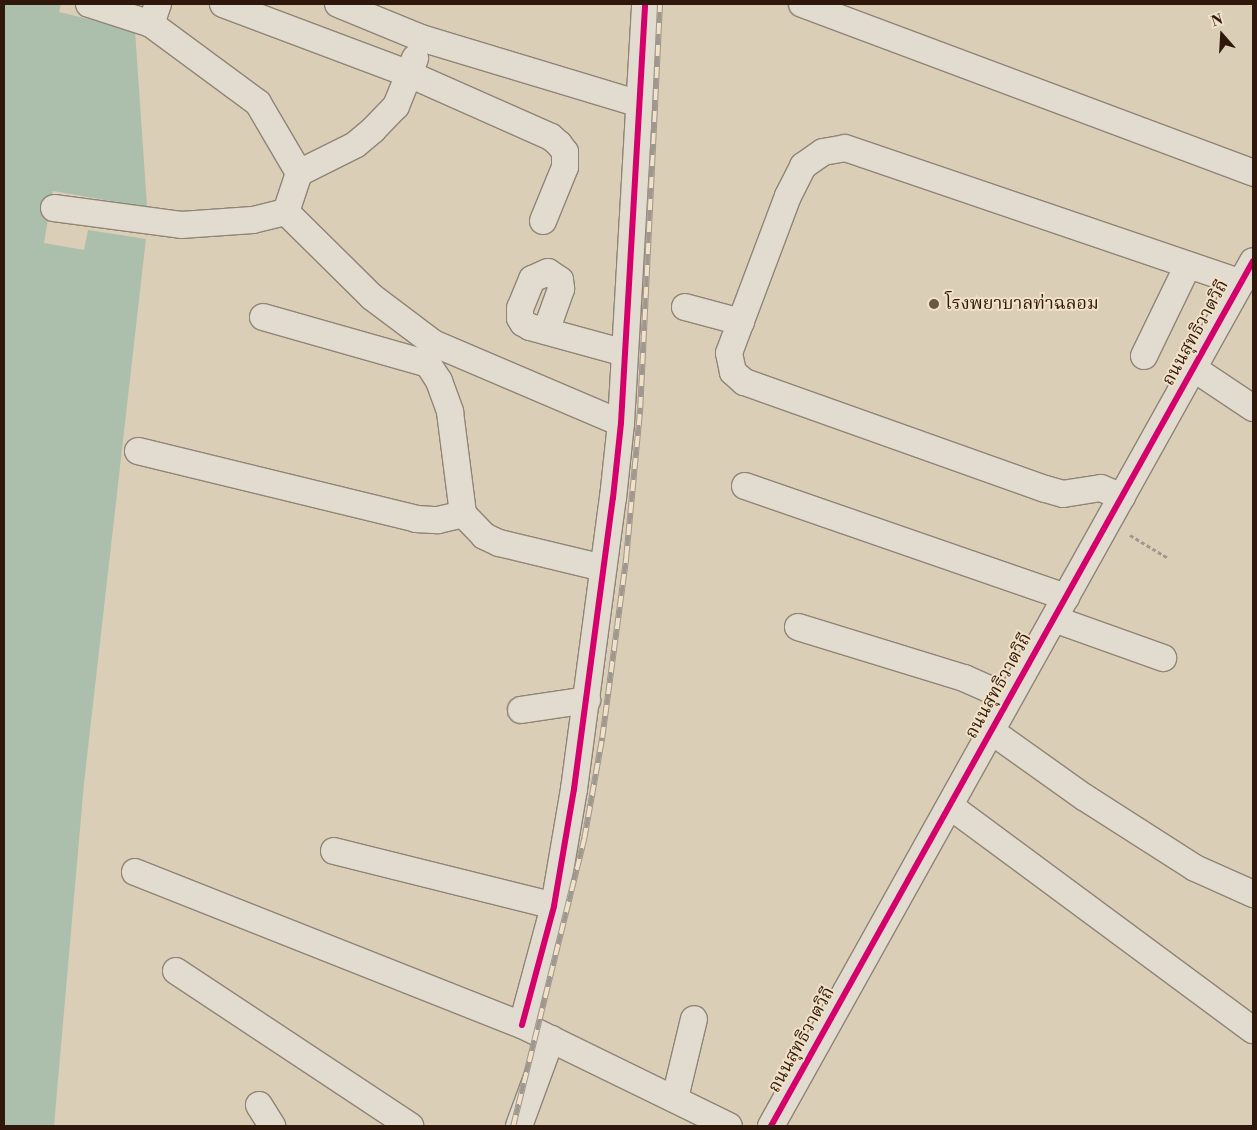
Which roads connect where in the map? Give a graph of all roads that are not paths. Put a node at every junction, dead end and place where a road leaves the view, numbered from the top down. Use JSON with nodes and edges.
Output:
{"nodes":[{"id":1,"x":89,"y":4,"type":"edge"},
{"id":2,"x":223,"y":4,"type":"edge"},
{"id":3,"x":338,"y":4,"type":"edge"},
{"id":4,"x":645,"y":4,"type":"edge"},
{"id":5,"x":802,"y":4,"type":"edge"},
{"id":6,"x":154,"y":14,"type":"edge"},
{"id":7,"x":422,"y":38,"type":"junction"},
{"id":8,"x":409,"y":74,"type":"junction"},
{"id":9,"x":639,"y":104,"type":"junction"},
{"id":10,"x":299,"y":173,"type":"junction"},
{"id":11,"x":1253,"y":173,"type":"edge"},
{"id":12,"x":54,"y":208,"type":"dead end"},
{"id":13,"x":286,"y":212,"type":"junction"},
{"id":14,"x":543,"y":221,"type":"dead end"},
{"id":15,"x":1188,"y":264,"type":"junction"},
{"id":16,"x":1248,"y":276,"type":"edge"},
{"id":17,"x":685,"y":307,"type":"dead end"},
{"id":18,"x":264,"y":317,"type":"dead end"},
{"id":19,"x":741,"y":322,"type":"junction"},
{"id":20,"x":546,"y":331,"type":"dead end"},
{"id":21,"x":625,"y":353,"type":"junction"},
{"id":22,"x":1144,"y":356,"type":"dead end"},
{"id":23,"x":1194,"y":368,"type":"junction"},
{"id":24,"x":1253,"y":408,"type":"edge"},
{"id":25,"x":622,"y":423,"type":"junction"},
{"id":26,"x":138,"y":451,"type":"dead end"},
{"id":27,"x":744,"y":486,"type":"dead end"},
{"id":28,"x":1122,"y":497,"type":"junction"},
{"id":29,"x":463,"y":514,"type":"junction"},
{"id":30,"x":603,"y":568,"type":"junction"},
{"id":31,"x":1060,"y":608,"type":"junction"},
{"id":32,"x":798,"y":627,"type":"dead end"},
{"id":33,"x":1163,"y":658,"type":"dead end"},
{"id":34,"x":1010,"y":698,"type":"junction"},
{"id":35,"x":587,"y":700,"type":"junction"},
{"id":36,"x":522,"y":710,"type":"dead end"},
{"id":37,"x":991,"y":731,"type":"junction"},
{"id":38,"x":950,"y":806,"type":"junction"},
{"id":39,"x":334,"y":851,"type":"dead end"},
{"id":40,"x":135,"y":872,"type":"dead end"},
{"id":41,"x":1253,"y":894,"type":"edge"},
{"id":42,"x":554,"y":906,"type":"junction"},
{"id":43,"x":176,"y":971,"type":"dead end"},
{"id":44,"x":694,"y":1019,"type":"dead end"},
{"id":45,"x":1253,"y":1030,"type":"edge"},
{"id":46,"x":537,"y":1032,"type":"junction"},
{"id":47,"x":676,"y":1098,"type":"junction"},
{"id":48,"x":410,"y":1126,"type":"edge"},
{"id":49,"x":519,"y":1126,"type":"edge"},
{"id":50,"x":729,"y":1126,"type":"edge"},
{"id":51,"x":771,"y":1126,"type":"edge"}],
"edges":[{"from":1,"to":6,"type":"street"},
{"from":2,"to":8,"type":"street"},
{"from":3,"to":7,"type":"street"},
{"from":4,"to":9,"type":"street"},
{"from":5,"to":11,"type":"street"},
{"from":6,"to":10,"type":"street"},
{"from":7,"to":8,"type":"street"},
{"from":7,"to":9,"type":"street"},
{"from":8,"to":10,"type":"street"},
{"from":8,"to":14,"type":"street"},
{"from":9,"to":21,"type":"street"},
{"from":10,"to":13,"type":"street"},
{"from":12,"to":13,"type":"street"},
{"from":13,"to":25,"type":"street"},
{"from":15,"to":16,"type":"street"},
{"from":15,"to":19,"type":"street"},
{"from":15,"to":22,"type":"street"},
{"from":16,"to":23,"type":"street","name":"ถนนสุทธิวาตวิถี"},
{"from":17,"to":19,"type":"street"},
{"from":18,"to":29,"type":"street"},
{"from":19,"to":28,"type":"street"},
{"from":20,"to":21,"type":"street"},
{"from":21,"to":25,"type":"street"},
{"from":23,"to":24,"type":"street"},
{"from":23,"to":28,"type":"street","name":"ถนนสุทธิวาตวิถี"},
{"from":25,"to":30,"type":"street"},
{"from":26,"to":29,"type":"street"},
{"from":27,"to":31,"type":"street"},
{"from":28,"to":31,"type":"street","name":"ถนนสุทธิวาตวิถี"},
{"from":29,"to":30,"type":"street"},
{"from":30,"to":35,"type":"street"},
{"from":31,"to":33,"type":"street"},
{"from":31,"to":34,"type":"street","name":"ถนนสุทธิวาตวิถี"},
{"from":32,"to":34,"type":"street"},
{"from":34,"to":37,"type":"street","name":"ถนนสุทธิวาตวิถี"},
{"from":35,"to":36,"type":"street"},
{"from":35,"to":42,"type":"street"},
{"from":37,"to":38,"type":"street","name":"ถนนสุทธิวาตวิถี"},
{"from":37,"to":41,"type":"street"},
{"from":38,"to":45,"type":"street"},
{"from":38,"to":51,"type":"street","name":"ถนนสุทธิวาตวิถี"},
{"from":39,"to":42,"type":"street"},
{"from":40,"to":46,"type":"street"},
{"from":42,"to":46,"type":"street"},
{"from":43,"to":48,"type":"street"},
{"from":44,"to":47,"type":"street"},
{"from":46,"to":47,"type":"street"},
{"from":46,"to":49,"type":"street"},
{"from":47,"to":50,"type":"street"}]}
